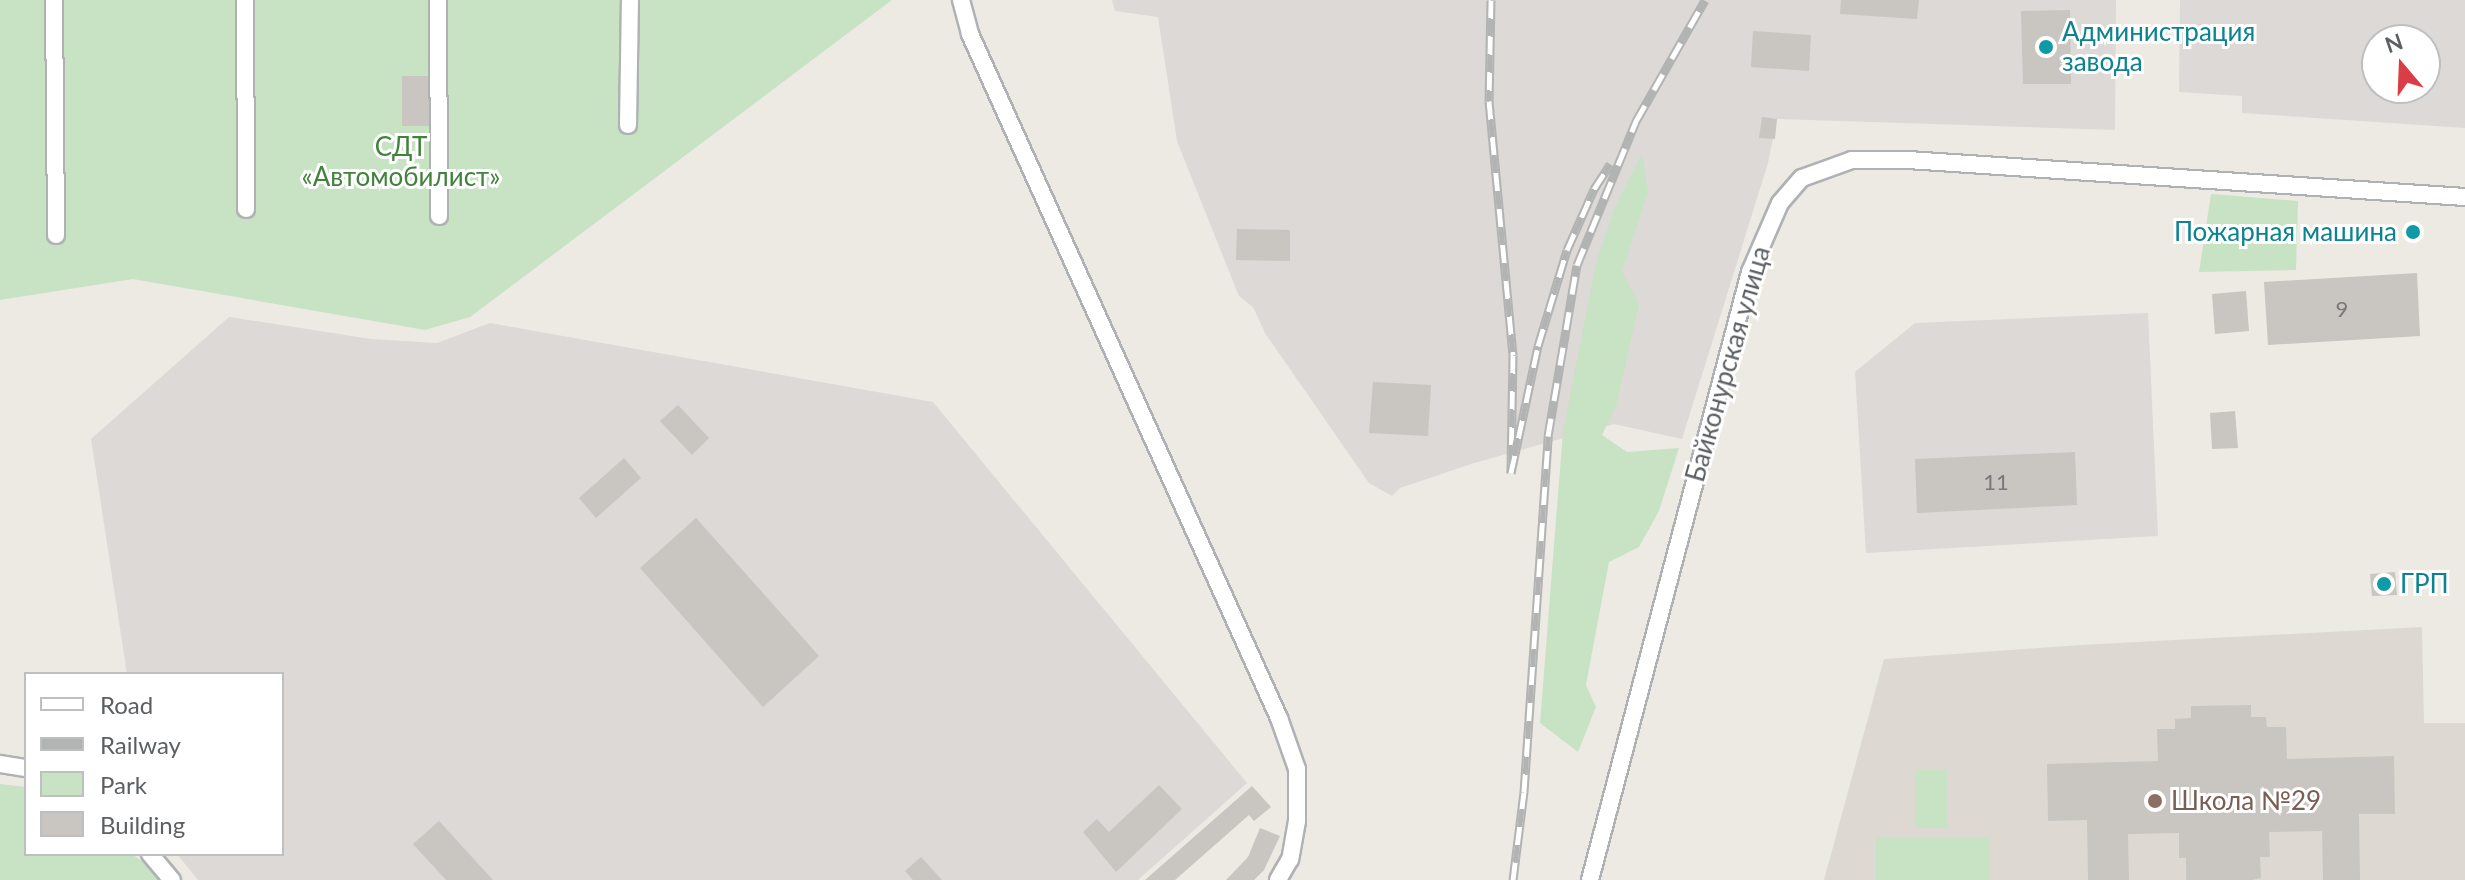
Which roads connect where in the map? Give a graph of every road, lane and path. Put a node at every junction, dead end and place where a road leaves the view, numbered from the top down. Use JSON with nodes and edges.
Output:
{"nodes":[{"id":1,"x":54,"y":0,"type":"edge"},
{"id":2,"x":245,"y":0,"type":"edge"},
{"id":3,"x":438,"y":0,"type":"edge"},
{"id":4,"x":630,"y":0,"type":"edge"},
{"id":5,"x":961,"y":0,"type":"edge"},
{"id":6,"x":628,"y":125,"type":"dead end"},
{"id":7,"x":2465,"y":197,"type":"edge"},
{"id":8,"x":246,"y":209,"type":"dead end"},
{"id":9,"x":439,"y":216,"type":"dead end"},
{"id":10,"x":56,"y":235,"type":"dead end"},
{"id":11,"x":0,"y":764,"type":"edge"},
{"id":12,"x":24,"y":768,"type":"edge"},
{"id":13,"x":152,"y":856,"type":"edge"},
{"id":14,"x":172,"y":880,"type":"edge"},
{"id":15,"x":1278,"y":880,"type":"edge"},
{"id":16,"x":1590,"y":880,"type":"edge"}],
"edges":[{"from":1,"to":10,"type":"street"},
{"from":2,"to":8,"type":"street"},
{"from":3,"to":9,"type":"street"},
{"from":4,"to":6,"type":"street"},
{"from":5,"to":15,"type":"street"},
{"from":7,"to":16,"type":"street","name":"Байконурская улица"},
{"from":11,"to":12,"type":"street"},
{"from":13,"to":14,"type":"street"}]}
